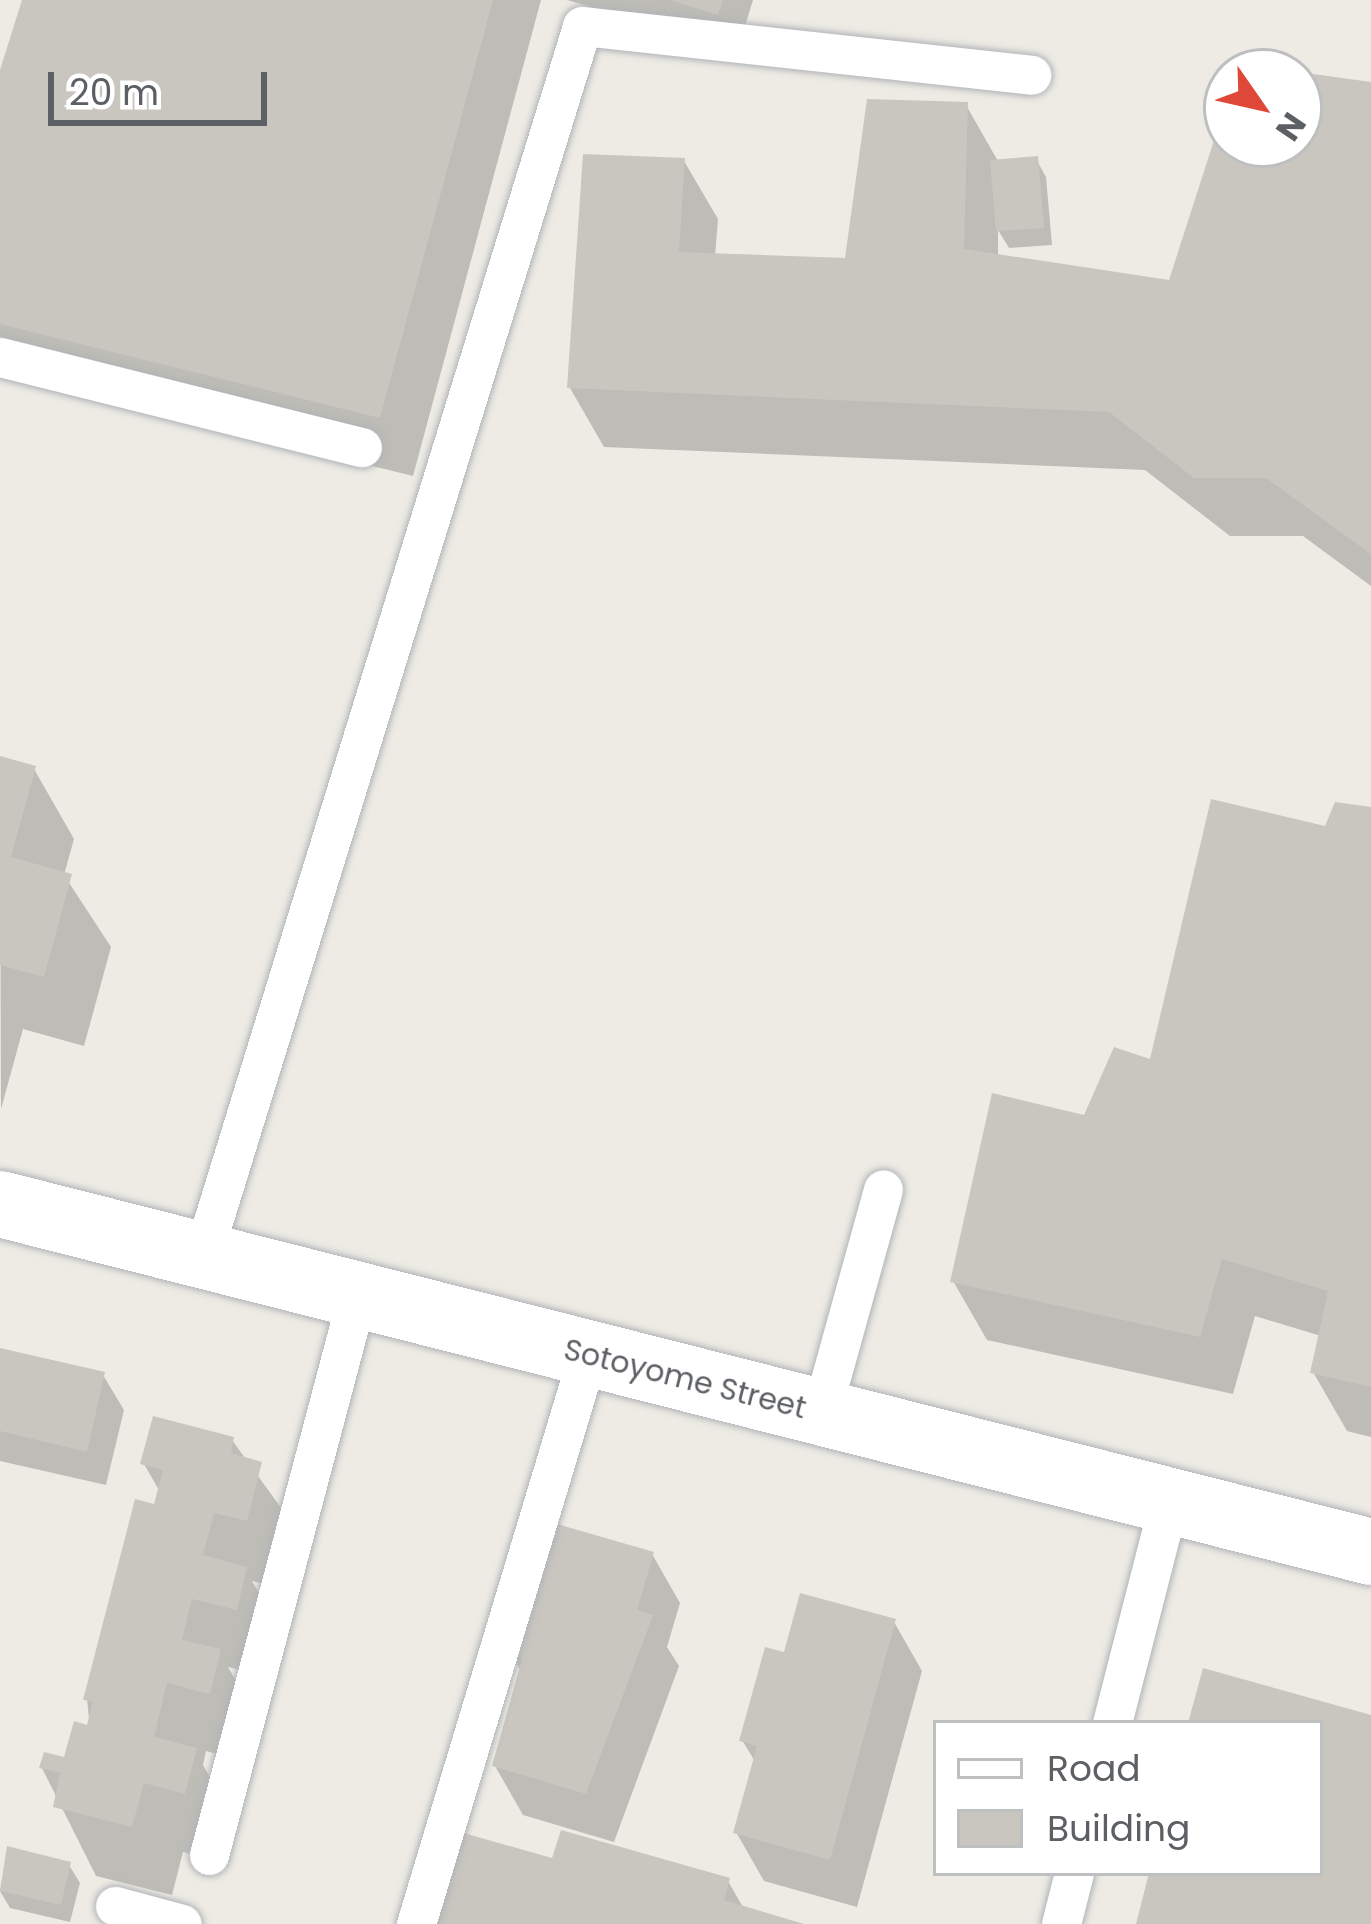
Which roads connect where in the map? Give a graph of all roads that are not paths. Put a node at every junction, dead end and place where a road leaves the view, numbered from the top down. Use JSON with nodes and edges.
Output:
{"nodes":[{"id":1,"x":1031,"y":76,"type":"dead end"},
{"id":2,"x":0,"y":357,"type":"edge"},
{"id":3,"x":362,"y":447,"type":"dead end"},
{"id":4,"x":883,"y":1189,"type":"dead end"},
{"id":5,"x":0,"y":1204,"type":"edge"},
{"id":6,"x":202,"y":1257,"type":"junction"},
{"id":7,"x":357,"y":1296,"type":"junction"},
{"id":8,"x":588,"y":1354,"type":"junction"},
{"id":9,"x":821,"y":1413,"type":"junction"},
{"id":10,"x":1169,"y":1501,"type":"junction"},
{"id":11,"x":1371,"y":1552,"type":"edge"},
{"id":12,"x":1113,"y":1720,"type":"edge"},
{"id":13,"x":209,"y":1855,"type":"dead end"},
{"id":14,"x":1073,"y":1876,"type":"edge"},
{"id":15,"x":116,"y":1906,"type":"dead end"},
{"id":16,"x":182,"y":1924,"type":"edge"},
{"id":17,"x":416,"y":1924,"type":"edge"},
{"id":18,"x":1061,"y":1924,"type":"edge"}],
"edges":[{"from":1,"to":6,"type":"lane"},
{"from":2,"to":3,"type":"lane"},
{"from":4,"to":9,"type":"lane"},
{"from":5,"to":6,"type":"street","name":"Sotoyome Street"},
{"from":6,"to":7,"type":"street","name":"Sotoyome Street"},
{"from":7,"to":8,"type":"street","name":"Sotoyome Street"},
{"from":7,"to":13,"type":"lane"},
{"from":8,"to":9,"type":"street","name":"Sotoyome Street"},
{"from":8,"to":17,"type":"lane"},
{"from":9,"to":10,"type":"street","name":"Sotoyome Street"},
{"from":10,"to":11,"type":"street","name":"Sotoyome Street"},
{"from":10,"to":12,"type":"lane"},
{"from":14,"to":18,"type":"lane"},
{"from":15,"to":16,"type":"lane"}]}
